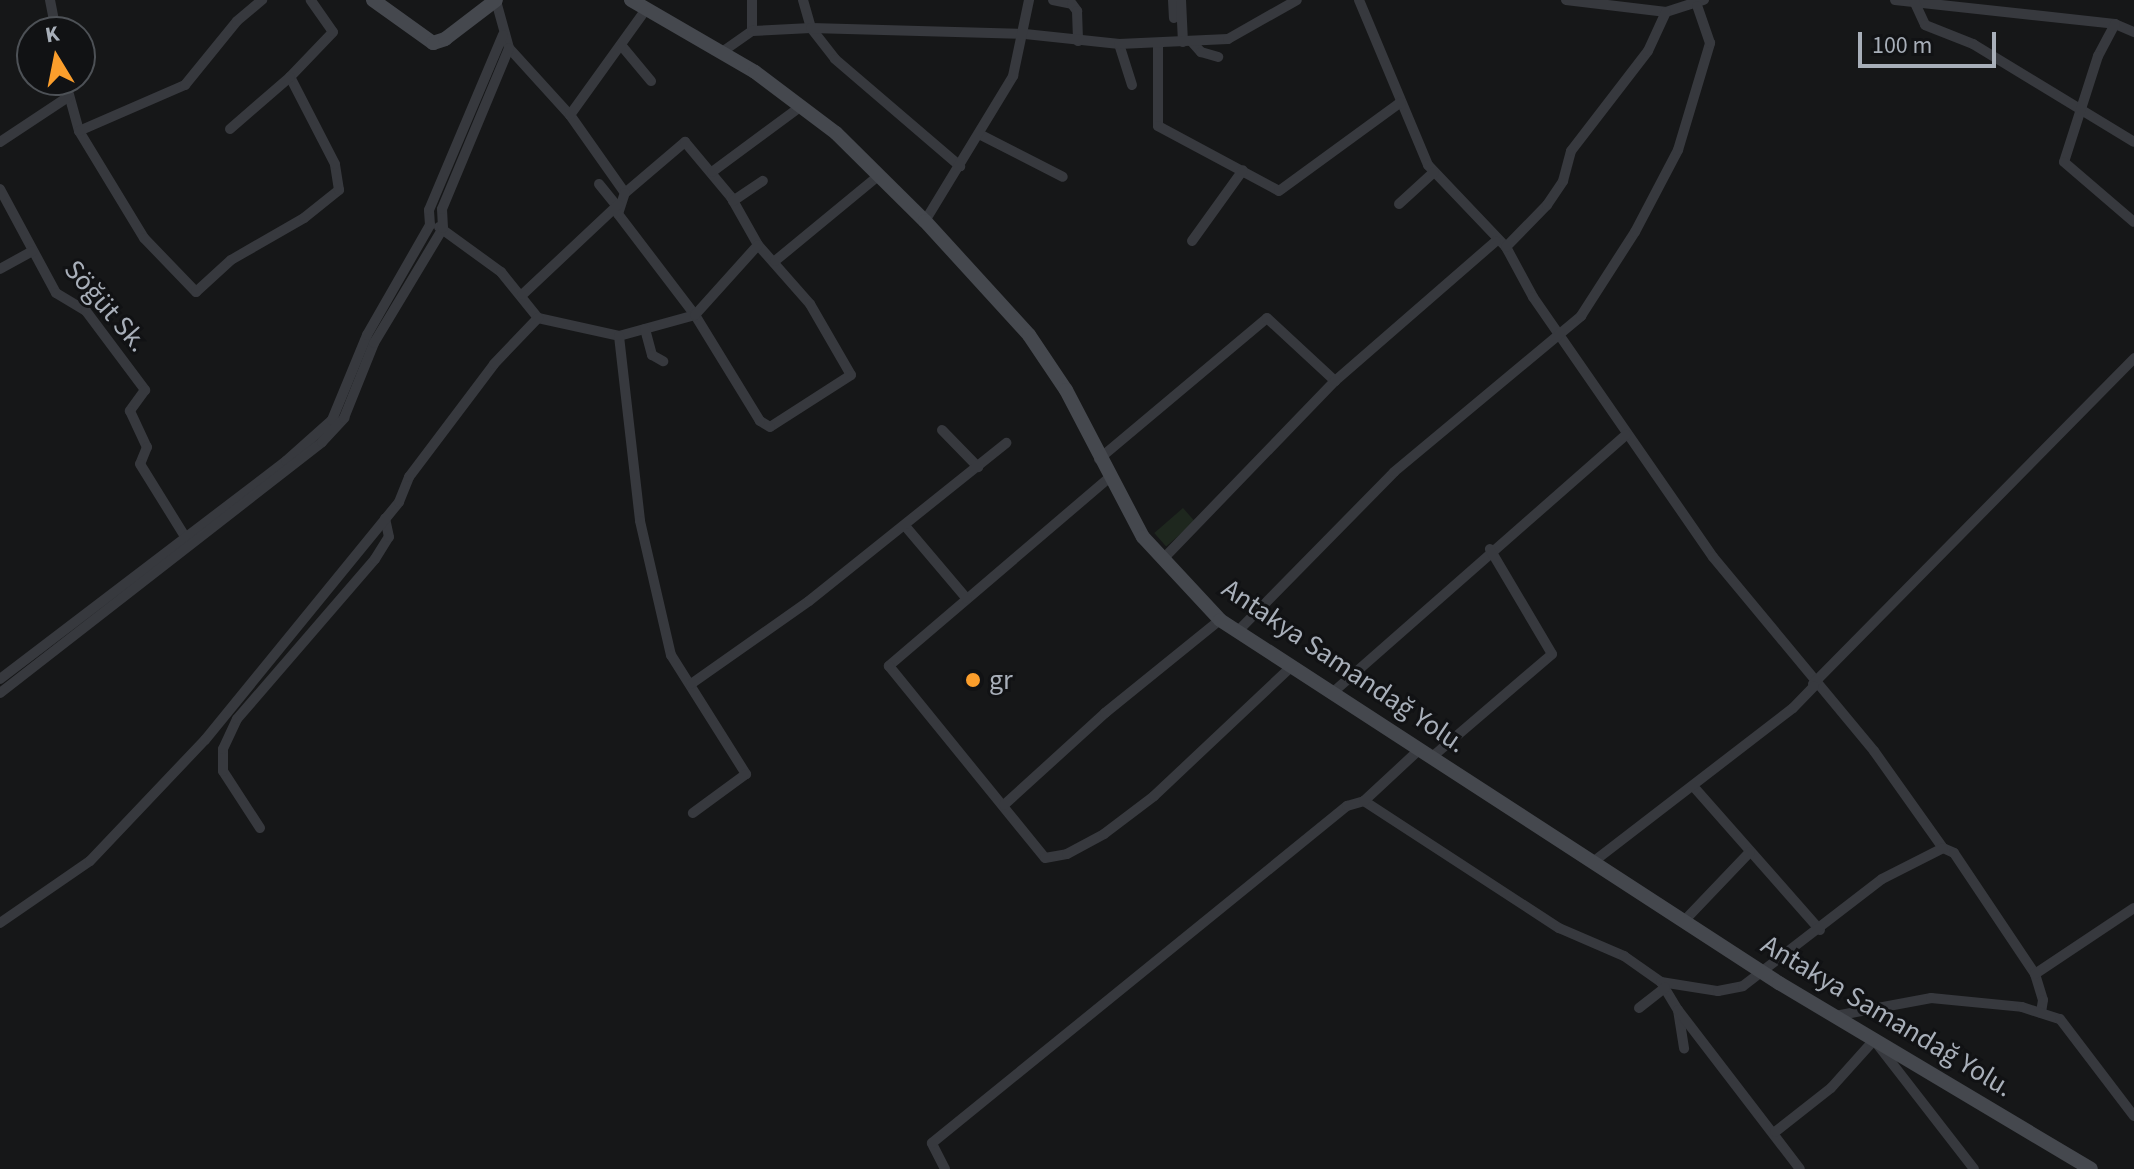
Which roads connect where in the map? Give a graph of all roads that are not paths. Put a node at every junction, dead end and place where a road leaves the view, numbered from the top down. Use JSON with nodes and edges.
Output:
{"nodes":[{"id":1,"x":262,"y":0,"type":"edge"},
{"id":2,"x":311,"y":0,"type":"edge"},
{"id":3,"x":373,"y":0,"type":"edge"},
{"id":4,"x":496,"y":0,"type":"edge"},
{"id":5,"x":631,"y":0,"type":"edge"},
{"id":6,"x":752,"y":0,"type":"edge"},
{"id":7,"x":803,"y":0,"type":"edge"},
{"id":8,"x":1029,"y":0,"type":"edge"},
{"id":9,"x":1053,"y":0,"type":"edge"},
{"id":10,"x":1297,"y":0,"type":"edge"},
{"id":11,"x":1359,"y":0,"type":"edge"},
{"id":12,"x":1566,"y":0,"type":"edge"},
{"id":13,"x":1895,"y":0,"type":"edge"},
{"id":14,"x":1177,"y":1,"type":"edge"},
{"id":15,"x":1914,"y":1,"type":"edge"},
{"id":16,"x":1701,"y":3,"type":"edge"},
{"id":17,"x":647,"y":8,"type":"junction"},
{"id":18,"x":1666,"y":12,"type":"junction"},
{"id":19,"x":1174,"y":18,"type":"dead end"},
{"id":20,"x":2115,"y":24,"type":"junction"},
{"id":21,"x":811,"y":28,"type":"junction"},
{"id":22,"x":752,"y":31,"type":"junction"},
{"id":23,"x":2134,"y":32,"type":"edge"},
{"id":24,"x":1025,"y":34,"type":"junction"},
{"id":25,"x":503,"y":35,"type":"junction"},
{"id":26,"x":1078,"y":41,"type":"junction"},
{"id":27,"x":1187,"y":42,"type":"junction"},
{"id":28,"x":1119,"y":44,"type":"junction"},
{"id":29,"x":1158,"y":44,"type":"junction"},
{"id":30,"x":621,"y":45,"type":"junction"},
{"id":31,"x":509,"y":48,"type":"junction"},
{"id":32,"x":722,"y":52,"type":"junction"},
{"id":33,"x":1218,"y":57,"type":"dead end"},
{"id":34,"x":290,"y":77,"type":"junction"},
{"id":35,"x":651,"y":81,"type":"dead end"},
{"id":36,"x":1132,"y":85,"type":"dead end"},
{"id":37,"x":68,"y":97,"type":"joint"},
{"id":38,"x":1401,"y":102,"type":"junction"},
{"id":39,"x":800,"y":107,"type":"junction"},
{"id":40,"x":2083,"y":110,"type":"junction"},
{"id":41,"x":570,"y":115,"type":"junction"},
{"id":42,"x":230,"y":129,"type":"dead end"},
{"id":43,"x":79,"y":131,"type":"junction"},
{"id":44,"x":979,"y":134,"type":"junction"},
{"id":45,"x":0,"y":142,"type":"edge"},
{"id":46,"x":2134,"y":142,"type":"edge"},
{"id":47,"x":960,"y":166,"type":"junction"},
{"id":48,"x":1243,"y":170,"type":"junction"},
{"id":49,"x":712,"y":172,"type":"junction"},
{"id":50,"x":1434,"y":172,"type":"junction"},
{"id":51,"x":878,"y":176,"type":"junction"},
{"id":52,"x":1063,"y":177,"type":"dead end"},
{"id":53,"x":763,"y":181,"type":"dead end"},
{"id":54,"x":599,"y":184,"type":"dead end"},
{"id":55,"x":0,"y":189,"type":"edge"},
{"id":56,"x":625,"y":193,"type":"junction"},
{"id":57,"x":733,"y":201,"type":"junction"},
{"id":58,"x":1399,"y":204,"type":"dead end"},
{"id":59,"x":617,"y":205,"type":"junction"},
{"id":60,"x":925,"y":221,"type":"junction"},
{"id":61,"x":2134,"y":222,"type":"edge"},
{"id":62,"x":430,"y":225,"type":"junction"},
{"id":63,"x":443,"y":228,"type":"junction"},
{"id":64,"x":1192,"y":241,"type":"dead end"},
{"id":65,"x":1501,"y":244,"type":"junction"},
{"id":66,"x":758,"y":245,"type":"junction"},
{"id":67,"x":32,"y":251,"type":"junction"},
{"id":68,"x":775,"y":261,"type":"junction"},
{"id":69,"x":0,"y":269,"type":"edge"},
{"id":70,"x":522,"y":295,"type":"junction"},
{"id":71,"x":695,"y":315,"type":"junction"},
{"id":72,"x":538,"y":318,"type":"junction"},
{"id":73,"x":645,"y":329,"type":"junction"},
{"id":74,"x":1561,"y":333,"type":"junction"},
{"id":75,"x":619,"y":336,"type":"junction"},
{"id":76,"x":2134,"y":358,"type":"edge"},
{"id":77,"x":663,"y":361,"type":"dead end"},
{"id":78,"x":1335,"y":381,"type":"junction"},
{"id":79,"x":942,"y":430,"type":"dead end"},
{"id":80,"x":1626,"y":435,"type":"junction"},
{"id":81,"x":1006,"y":443,"type":"dead end"},
{"id":82,"x":1099,"y":459,"type":"junction"},
{"id":83,"x":978,"y":467,"type":"junction"},
{"id":84,"x":1110,"y":477,"type":"junction"},
{"id":85,"x":385,"y":518,"type":"junction"},
{"id":86,"x":906,"y":527,"type":"junction"},
{"id":87,"x":184,"y":535,"type":"junction"},
{"id":88,"x":1490,"y":549,"type":"junction"},
{"id":89,"x":1164,"y":558,"type":"junction"},
{"id":90,"x":967,"y":599,"type":"junction"},
{"id":91,"x":1220,"y":620,"type":"junction"},
{"id":92,"x":1237,"y":632,"type":"junction"},
{"id":93,"x":1291,"y":667,"type":"junction"},
{"id":94,"x":0,"y":679,"type":"edge"},
{"id":95,"x":691,"y":684,"type":"junction"},
{"id":96,"x":1814,"y":685,"type":"junction"},
{"id":97,"x":0,"y":693,"type":"edge"},
{"id":98,"x":1331,"y":694,"type":"junction"},
{"id":99,"x":1426,"y":753,"type":"junction"},
{"id":100,"x":1693,"y":786,"type":"junction"},
{"id":101,"x":1364,"y":801,"type":"junction"},
{"id":102,"x":1004,"y":805,"type":"junction"},
{"id":103,"x":693,"y":813,"type":"dead end"},
{"id":104,"x":260,"y":828,"type":"dead end"},
{"id":105,"x":1943,"y":848,"type":"junction"},
{"id":106,"x":1750,"y":852,"type":"junction"},
{"id":107,"x":1593,"y":862,"type":"junction"},
{"id":108,"x":2133,"y":913,"type":"edge"},
{"id":109,"x":1684,"y":921,"type":"junction"},
{"id":110,"x":0,"y":923,"type":"edge"},
{"id":111,"x":1820,"y":930,"type":"junction"},
{"id":112,"x":1766,"y":974,"type":"junction"},
{"id":113,"x":2035,"y":974,"type":"junction"},
{"id":114,"x":1663,"y":985,"type":"junction"},
{"id":115,"x":1639,"y":1008,"type":"dead end"},
{"id":116,"x":1678,"y":1010,"type":"junction"},
{"id":117,"x":2041,"y":1013,"type":"junction"},
{"id":118,"x":1833,"y":1017,"type":"junction"},
{"id":119,"x":1874,"y":1040,"type":"junction"},
{"id":120,"x":1684,"y":1049,"type":"dead end"},
{"id":121,"x":2134,"y":1116,"type":"edge"},
{"id":122,"x":1775,"y":1132,"type":"junction"},
{"id":123,"x":945,"y":1169,"type":"edge"},
{"id":124,"x":1800,"y":1169,"type":"edge"},
{"id":125,"x":1974,"y":1169,"type":"edge"},
{"id":126,"x":2091,"y":1169,"type":"edge"}],
"edges":[{"from":1,"to":43,"type":"street"},
{"from":2,"to":34,"type":"street"},
{"from":3,"to":4,"type":"street"},
{"from":4,"to":25,"type":"street"},
{"from":5,"to":17,"type":"street","name":"Antakya Samandağ Yolu."},
{"from":6,"to":22,"type":"street"},
{"from":7,"to":21,"type":"street"},
{"from":8,"to":24,"type":"street"},
{"from":9,"to":26,"type":"street"},
{"from":10,"to":27,"type":"street"},
{"from":11,"to":38,"type":"street"},
{"from":12,"to":18,"type":"street"},
{"from":13,"to":15,"type":"street"},
{"from":14,"to":19,"type":"street"},
{"from":14,"to":27,"type":"street"},
{"from":15,"to":20,"type":"street"},
{"from":15,"to":40,"type":"street"},
{"from":16,"to":18,"type":"street"},
{"from":16,"to":74,"type":"street"},
{"from":17,"to":30,"type":"street"},
{"from":17,"to":32,"type":"street","name":"Antakya Samandağ Yolu."},
{"from":18,"to":65,"type":"street"},
{"from":20,"to":23,"type":"street"},
{"from":20,"to":40,"type":"street"},
{"from":21,"to":22,"type":"street"},
{"from":21,"to":24,"type":"street"},
{"from":21,"to":47,"type":"street"},
{"from":22,"to":32,"type":"street"},
{"from":24,"to":26,"type":"street"},
{"from":24,"to":44,"type":"street"},
{"from":25,"to":31,"type":"street"},
{"from":25,"to":62,"type":"street"},
{"from":26,"to":28,"type":"street"},
{"from":27,"to":29,"type":"street"},
{"from":27,"to":33,"type":"street"},
{"from":28,"to":29,"type":"street"},
{"from":28,"to":36,"type":"street"},
{"from":29,"to":48,"type":"street"},
{"from":30,"to":35,"type":"street"},
{"from":30,"to":41,"type":"street"},
{"from":31,"to":41,"type":"street"},
{"from":31,"to":63,"type":"street"},
{"from":32,"to":39,"type":"street","name":"Antakya Samandağ Yolu."},
{"from":34,"to":42,"type":"street"},
{"from":34,"to":43,"type":"street"},
{"from":37,"to":43,"type":"street"},
{"from":37,"to":45,"type":"street"},
{"from":38,"to":48,"type":"street"},
{"from":38,"to":50,"type":"street"},
{"from":39,"to":49,"type":"street"},
{"from":39,"to":51,"type":"street","name":"Antakya Samandağ Yolu."},
{"from":40,"to":46,"type":"street"},
{"from":40,"to":61,"type":"street"},
{"from":41,"to":56,"type":"street"},
{"from":44,"to":47,"type":"street"},
{"from":44,"to":52,"type":"street"},
{"from":47,"to":60,"type":"street"},
{"from":48,"to":64,"type":"street"},
{"from":49,"to":56,"type":"street"},
{"from":49,"to":57,"type":"street"},
{"from":50,"to":58,"type":"street"},
{"from":50,"to":65,"type":"street"},
{"from":51,"to":60,"type":"street","name":"Antakya Samandağ Yolu."},
{"from":51,"to":68,"type":"street"},
{"from":53,"to":57,"type":"street"},
{"from":54,"to":59,"type":"street"},
{"from":55,"to":67,"type":"street","name":"Söğüt Sk."},
{"from":56,"to":59,"type":"street"},
{"from":57,"to":66,"type":"street"},
{"from":59,"to":70,"type":"street"},
{"from":59,"to":71,"type":"street"},
{"from":60,"to":82,"type":"street","name":"Antakya Samandağ Yolu."},
{"from":62,"to":63,"type":"street"},
{"from":62,"to":87,"type":"street"},
{"from":63,"to":70,"type":"street"},
{"from":63,"to":97,"type":"street"},
{"from":65,"to":74,"type":"street"},
{"from":65,"to":78,"type":"street"},
{"from":66,"to":68,"type":"street"},
{"from":66,"to":71,"type":"street"},
{"from":67,"to":69,"type":"street"},
{"from":67,"to":87,"type":"street","name":"Söğüt Sk."},
{"from":68,"to":71,"type":"street"},
{"from":70,"to":72,"type":"street"},
{"from":71,"to":73,"type":"street"},
{"from":72,"to":75,"type":"street"},
{"from":72,"to":85,"type":"street"},
{"from":73,"to":75,"type":"street"},
{"from":73,"to":77,"type":"street"},
{"from":74,"to":80,"type":"street"},
{"from":74,"to":92,"type":"street"},
{"from":75,"to":95,"type":"street"},
{"from":76,"to":96,"type":"street"},
{"from":78,"to":82,"type":"street"},
{"from":78,"to":89,"type":"street"},
{"from":79,"to":83,"type":"street"},
{"from":80,"to":88,"type":"street"},
{"from":80,"to":96,"type":"street"},
{"from":81,"to":83,"type":"street"},
{"from":82,"to":84,"type":"street","name":"Antakya Samandağ Yolu."},
{"from":83,"to":86,"type":"street"},
{"from":84,"to":89,"type":"street","name":"Antakya Samandağ Yolu."},
{"from":84,"to":90,"type":"street"},
{"from":85,"to":104,"type":"street"},
{"from":85,"to":110,"type":"street"},
{"from":86,"to":90,"type":"street"},
{"from":86,"to":95,"type":"street"},
{"from":87,"to":94,"type":"street"},
{"from":88,"to":98,"type":"street"},
{"from":88,"to":99,"type":"street"},
{"from":89,"to":91,"type":"street","name":"Antakya Samandağ Yolu."},
{"from":90,"to":102,"type":"street"},
{"from":91,"to":92,"type":"street","name":"Antakya Samandağ Yolu."},
{"from":91,"to":102,"type":"street"},
{"from":92,"to":93,"type":"street","name":"Antakya Samandağ Yolu."},
{"from":93,"to":98,"type":"street","name":"Antakya Samandağ Yolu."},
{"from":93,"to":102,"type":"street"},
{"from":95,"to":103,"type":"street"},
{"from":96,"to":100,"type":"street"},
{"from":96,"to":105,"type":"street"},
{"from":98,"to":99,"type":"street","name":"Antakya Samandağ Yolu."},
{"from":99,"to":101,"type":"street"},
{"from":99,"to":107,"type":"street","name":"Antakya Samandağ Yolu."},
{"from":100,"to":106,"type":"street"},
{"from":100,"to":107,"type":"street"},
{"from":101,"to":114,"type":"street"},
{"from":101,"to":123,"type":"street"},
{"from":105,"to":111,"type":"street"},
{"from":105,"to":113,"type":"street"},
{"from":106,"to":109,"type":"street"},
{"from":106,"to":111,"type":"street"},
{"from":107,"to":109,"type":"street","name":"Antakya Samandağ Yolu."},
{"from":108,"to":113,"type":"street"},
{"from":109,"to":112,"type":"street","name":"Antakya Samandağ Yolu."},
{"from":111,"to":112,"type":"street"},
{"from":112,"to":114,"type":"street"},
{"from":112,"to":118,"type":"street","name":"Antakya Samandağ Yolu."},
{"from":113,"to":117,"type":"street"},
{"from":114,"to":115,"type":"street"},
{"from":114,"to":116,"type":"street"},
{"from":116,"to":120,"type":"street"},
{"from":116,"to":122,"type":"street"},
{"from":117,"to":118,"type":"street"},
{"from":117,"to":121,"type":"street"},
{"from":118,"to":119,"type":"street","name":"Antakya Samandağ Yolu."},
{"from":119,"to":122,"type":"street"},
{"from":119,"to":125,"type":"street"},
{"from":119,"to":126,"type":"street","name":"Antakya Samandağ Yolu."},
{"from":122,"to":124,"type":"street"}]}
